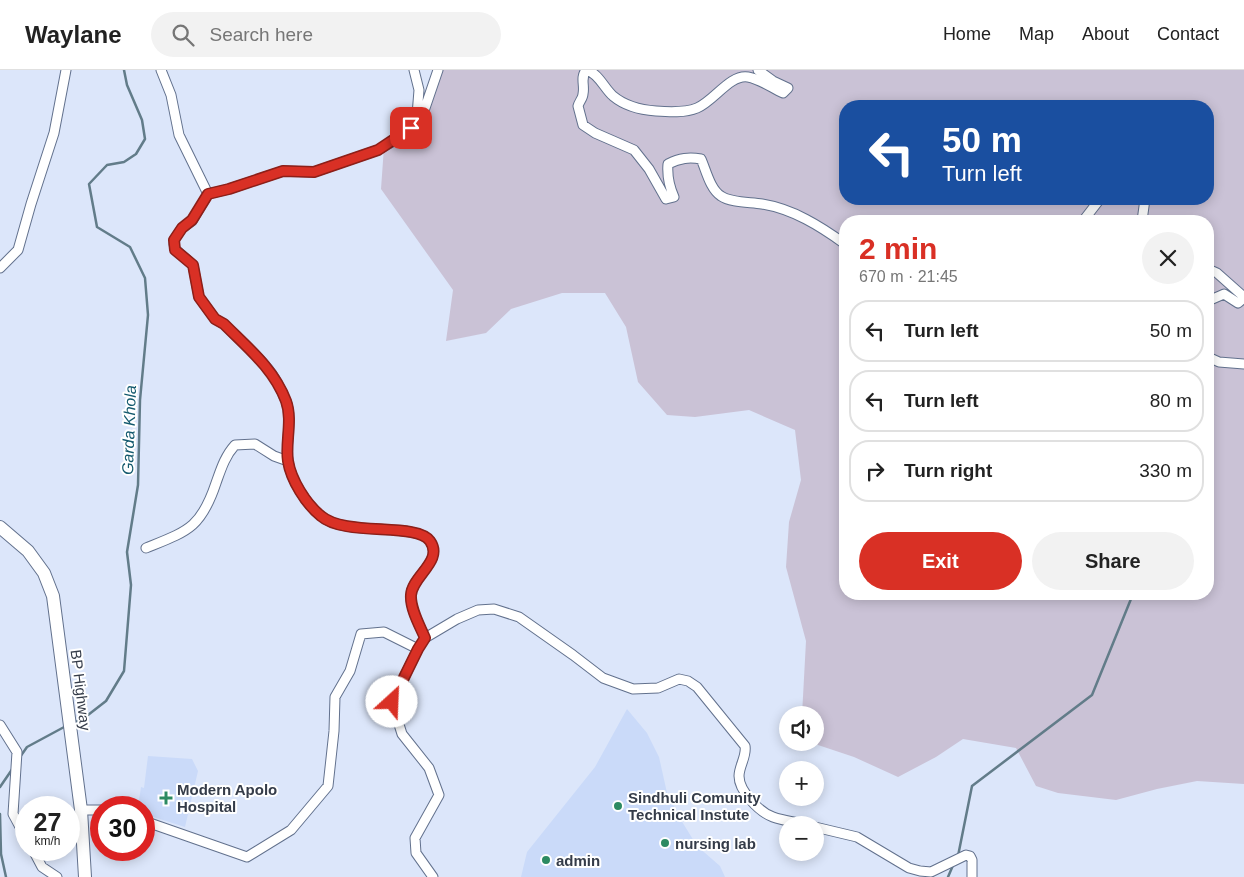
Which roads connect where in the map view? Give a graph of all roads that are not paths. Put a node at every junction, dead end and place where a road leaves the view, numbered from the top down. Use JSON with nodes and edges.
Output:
{"nodes":[{"id":1,"x":66,"y":70,"type":"edge"},
{"id":2,"x":161,"y":70,"type":"edge"},
{"id":3,"x":414,"y":70,"type":"edge"},
{"id":4,"x":438,"y":70,"type":"edge"},
{"id":5,"x":586,"y":70,"type":"edge"},
{"id":6,"x":758,"y":70,"type":"edge"},
{"id":7,"x":417,"y":115,"type":"junction"},
{"id":8,"x":208,"y":194,"type":"junction"},
{"id":9,"x":839,"y":240,"type":"edge"},
{"id":10,"x":0,"y":268,"type":"edge"},
{"id":11,"x":1214,"y":271,"type":"edge"},
{"id":12,"x":1244,"y":297,"type":"edge"},
{"id":13,"x":1214,"y":298,"type":"edge"},
{"id":14,"x":1214,"y":360,"type":"edge"},
{"id":15,"x":1244,"y":364,"type":"edge"},
{"id":16,"x":288,"y":460,"type":"junction"},
{"id":17,"x":0,"y":526,"type":"edge"},
{"id":18,"x":146,"y":548,"type":"dead end"},
{"id":19,"x":425,"y":638,"type":"junction"},
{"id":20,"x":418,"y":649,"type":"junction"},
{"id":21,"x":0,"y":725,"type":"edge"},
{"id":22,"x":78,"y":796,"type":"edge"},
{"id":23,"x":80,"y":810,"type":"joint"},
{"id":24,"x":90,"y":810,"type":"edge"},
{"id":25,"x":15,"y":818,"type":"edge"},
{"id":26,"x":779,"y":819,"type":"edge"},
{"id":27,"x":155,"y":825,"type":"edge"},
{"id":28,"x":824,"y":829,"type":"edge"},
{"id":29,"x":39,"y":861,"type":"edge"},
{"id":30,"x":57,"y":877,"type":"edge"},
{"id":31,"x":85,"y":877,"type":"edge"},
{"id":32,"x":433,"y":877,"type":"edge"},
{"id":33,"x":972,"y":877,"type":"edge"}],
"edges":[{"from":1,"to":10,"type":"street"},
{"from":2,"to":8,"type":"street"},
{"from":3,"to":7,"type":"street"},
{"from":4,"to":7,"type":"street"},
{"from":5,"to":6,"type":"street"},
{"from":5,"to":9,"type":"street"},
{"from":7,"to":8,"type":"street"},
{"from":8,"to":16,"type":"street"},
{"from":11,"to":12,"type":"street"},
{"from":12,"to":13,"type":"street"},
{"from":14,"to":15,"type":"street"},
{"from":16,"to":18,"type":"street"},
{"from":16,"to":19,"type":"street"},
{"from":17,"to":22,"type":"highway","name":"BP Highway"},
{"from":19,"to":20,"type":"street"},
{"from":19,"to":26,"type":"street"},
{"from":20,"to":27,"type":"street"},
{"from":20,"to":32,"type":"street"},
{"from":21,"to":25,"type":"street"},
{"from":23,"to":24,"type":"street"},
{"from":23,"to":31,"type":"highway","name":"BP Highway"},
{"from":28,"to":33,"type":"street"},
{"from":29,"to":30,"type":"street"}]}
